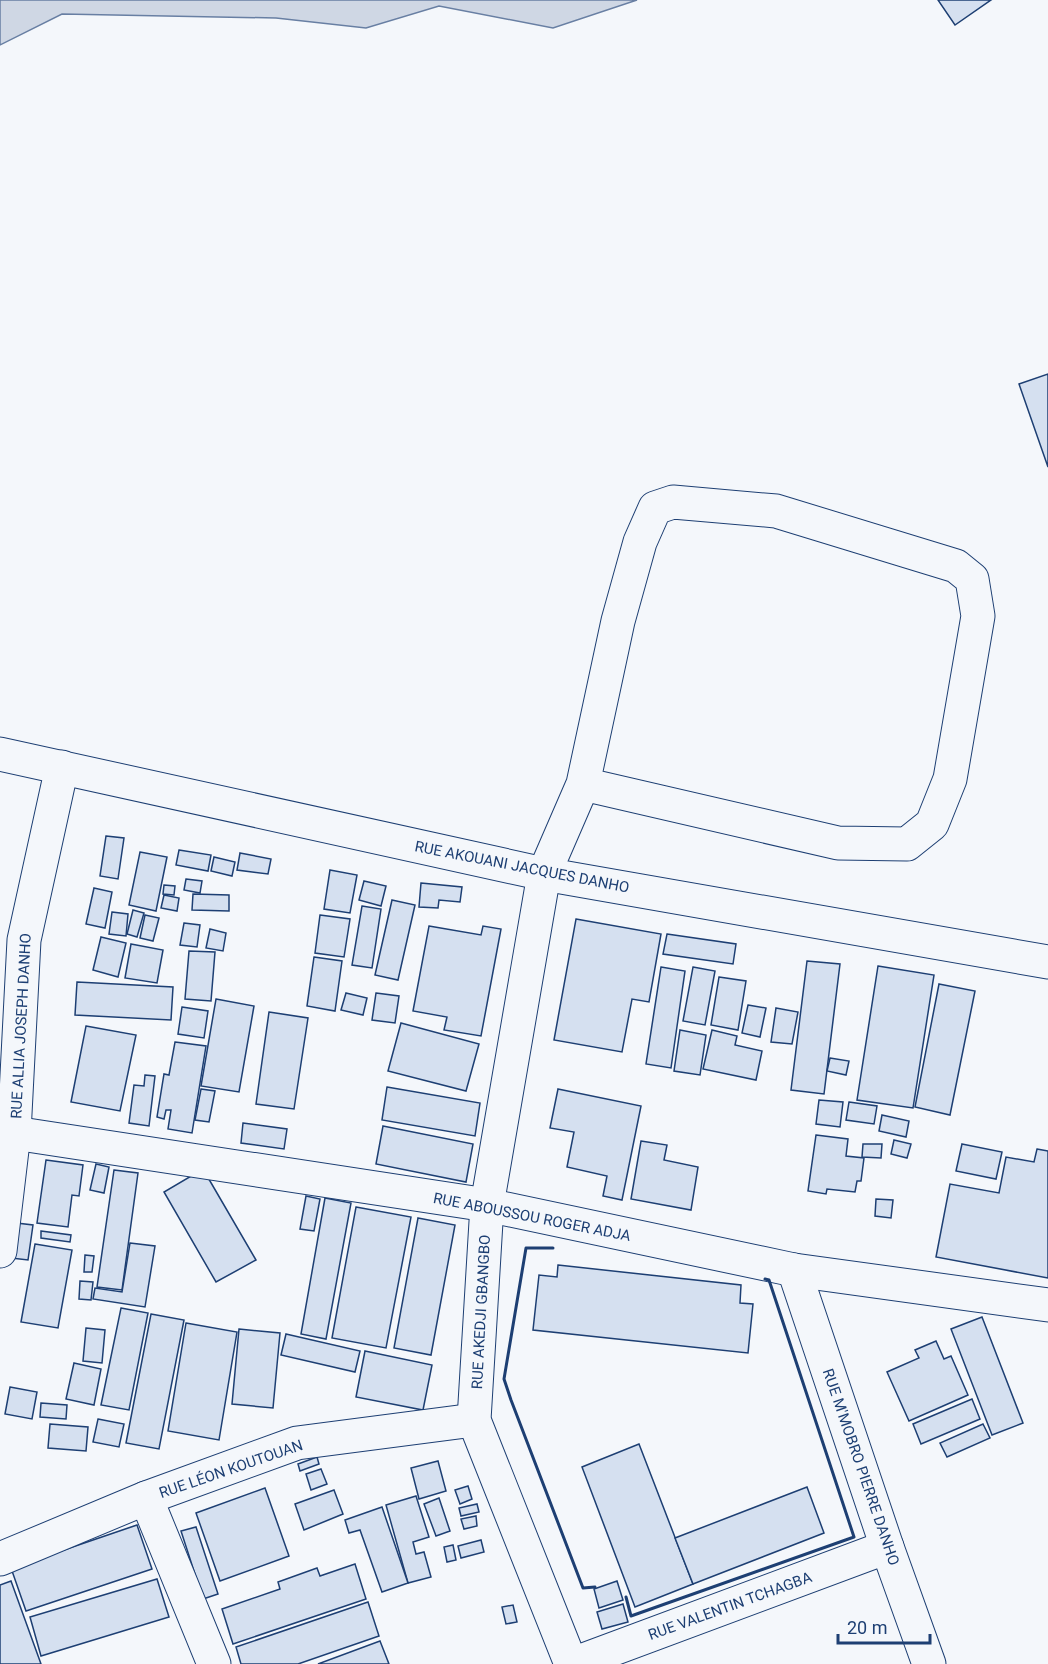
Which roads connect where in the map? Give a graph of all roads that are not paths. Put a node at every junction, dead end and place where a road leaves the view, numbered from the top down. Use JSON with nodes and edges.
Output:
{"nodes":[{"id":1,"x":0,"y":754,"type":"edge"},
{"id":2,"x":62,"y":767,"type":"junction"},
{"id":3,"x":583,"y":784,"type":"junction"},
{"id":4,"x":544,"y":874,"type":"junction"},
{"id":5,"x":12,"y":938,"type":"edge"},
{"id":6,"x":1048,"y":962,"type":"edge"},
{"id":7,"x":14,"y":1133,"type":"junction"},
{"id":8,"x":4,"y":1191,"type":"edge"},
{"id":9,"x":487,"y":1205,"type":"junction"},
{"id":10,"x":0,"y":1251,"type":"edge"},
{"id":11,"x":794,"y":1270,"type":"junction"},
{"id":12,"x":1048,"y":1305,"type":"edge"},
{"id":13,"x":474,"y":1420,"type":"junction"},
{"id":14,"x":146,"y":1498,"type":"junction"},
{"id":15,"x":887,"y":1547,"type":"junction"},
{"id":16,"x":0,"y":1559,"type":"edge"},
{"id":17,"x":214,"y":1664,"type":"edge"},
{"id":18,"x":572,"y":1664,"type":"edge"},
{"id":19,"x":929,"y":1664,"type":"edge"}],
"edges":[{"from":1,"to":2,"type":"street","name":"RUE AKOUANI JACQUES DANHO"},
{"from":2,"to":4,"type":"street","name":"RUE AKOUANI JACQUES DANHO"},
{"from":2,"to":5,"type":"street","name":"RUE ALLIA JOSEPH DANHO"},
{"from":3,"to":3,"type":"street","name":"RUE AKEDJI GBANGBO"},
{"from":3,"to":4,"type":"street","name":"RUE AKEDJI GBANGBO"},
{"from":4,"to":6,"type":"street","name":"RUE AKOUANI JACQUES DANHO"},
{"from":4,"to":9,"type":"street","name":"RUE AKEDJI GBANGBO"},
{"from":5,"to":7,"type":"street","name":"RUE ALLIA JOSEPH DANHO"},
{"from":7,"to":8,"type":"street","name":"RUE ALLIA JOSEPH DANHO"},
{"from":7,"to":9,"type":"street","name":"RUE ABOUSSOU ROGER ADJA"},
{"from":8,"to":10,"type":"street","name":"RUE ALLIA JOSEPH DANHO"},
{"from":9,"to":11,"type":"street","name":"RUE ABOUSSOU ROGER ADJA"},
{"from":9,"to":13,"type":"street","name":"RUE AKEDJI GBANGBO"},
{"from":11,"to":12,"type":"street","name":"RUE ABOUSSOU ROGER ADJA"},
{"from":11,"to":15,"type":"street","name":"RUE M'MOBRO PIERRE DANHO"},
{"from":13,"to":14,"type":"street","name":"RUE LÉON KOUTOUAN"},
{"from":13,"to":18,"type":"street","name":"RUE AKEDJI GBANGBO"},
{"from":14,"to":16,"type":"street","name":"RUE LÉON KOUTOUAN"},
{"from":14,"to":17,"type":"street"},
{"from":15,"to":18,"type":"street","name":"RUE VALENTIN TCHAGBA"},
{"from":15,"to":19,"type":"street","name":"RUE M'MOBRO PIERRE DANHO"}]}
